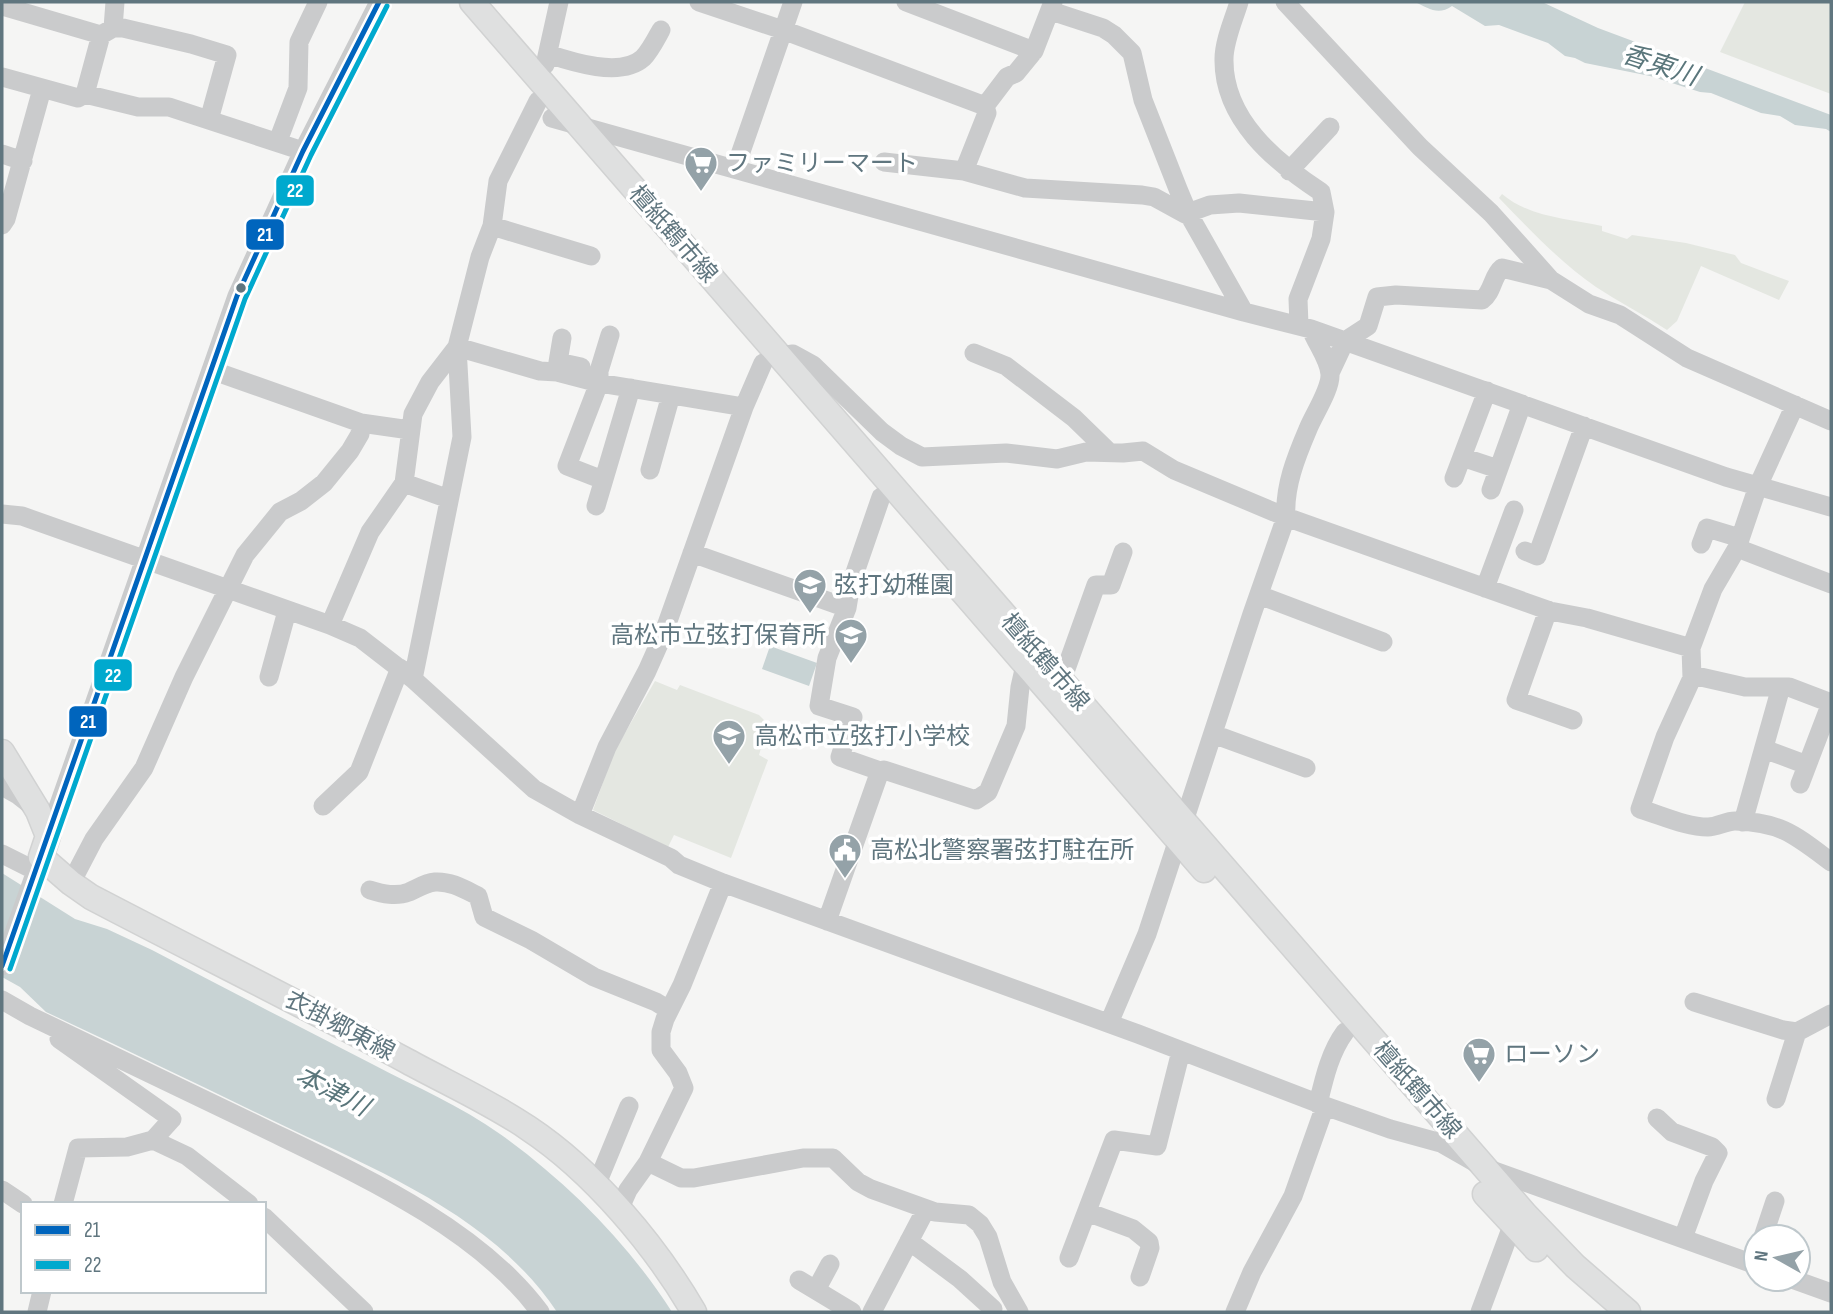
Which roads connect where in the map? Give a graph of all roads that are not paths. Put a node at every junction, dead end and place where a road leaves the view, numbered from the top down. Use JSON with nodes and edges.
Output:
{"nodes":[{"id":1,"x":115,"y":2,"type":"edge"},
{"id":2,"x":318,"y":2,"type":"edge"},
{"id":3,"x":379,"y":2,"type":"edge"},
{"id":4,"x":453,"y":2,"type":"edge"},
{"id":5,"x":472,"y":2,"type":"edge"},
{"id":6,"x":559,"y":2,"type":"edge"},
{"id":7,"x":699,"y":2,"type":"edge"},
{"id":8,"x":793,"y":2,"type":"edge"},
{"id":9,"x":906,"y":2,"type":"edge"},
{"id":10,"x":1239,"y":2,"type":"edge"},
{"id":11,"x":1285,"y":2,"type":"edge"},
{"id":12,"x":2,"y":6,"type":"edge"},
{"id":13,"x":1052,"y":6,"type":"edge"},
{"id":14,"x":661,"y":30,"type":"dead end"},
{"id":15,"x":783,"y":30,"type":"junction"},
{"id":16,"x":107,"y":31,"type":"junction"},
{"id":17,"x":1034,"y":51,"type":"junction"},
{"id":18,"x":548,"y":54,"type":"junction"},
{"id":19,"x":2,"y":77,"type":"edge"},
{"id":20,"x":43,"y":89,"type":"junction"},
{"id":21,"x":85,"y":94,"type":"junction"},
{"id":22,"x":543,"y":99,"type":"junction"},
{"id":23,"x":985,"y":106,"type":"junction"},
{"id":24,"x":209,"y":120,"type":"junction"},
{"id":25,"x":579,"y":126,"type":"junction"},
{"id":26,"x":1330,"y":127,"type":"dead end"},
{"id":27,"x":278,"y":141,"type":"junction"},
{"id":28,"x":303,"y":151,"type":"junction"},
{"id":29,"x":2,"y":154,"type":"edge"},
{"id":30,"x":23,"y":161,"type":"junction"},
{"id":31,"x":884,"y":162,"type":"dead end"},
{"id":32,"x":735,"y":169,"type":"junction"},
{"id":33,"x":964,"y":171,"type":"junction"},
{"id":34,"x":1289,"y":172,"type":"junction"},
{"id":35,"x":1325,"y":212,"type":"junction"},
{"id":36,"x":1188,"y":213,"type":"junction"},
{"id":37,"x":2,"y":225,"type":"edge"},
{"id":38,"x":492,"y":226,"type":"junction"},
{"id":39,"x":591,"y":256,"type":"dead end"},
{"id":40,"x":1551,"y":280,"type":"junction"},
{"id":41,"x":1244,"y":312,"type":"junction"},
{"id":42,"x":1305,"y":327,"type":"junction"},
{"id":43,"x":610,"y":335,"type":"dead end"},
{"id":44,"x":562,"y":338,"type":"dead end"},
{"id":45,"x":1345,"y":341,"type":"junction"},
{"id":46,"x":457,"y":347,"type":"junction"},
{"id":47,"x":974,"y":352,"type":"dead end"},
{"id":48,"x":771,"y":359,"type":"junction"},
{"id":49,"x":211,"y":370,"type":"junction"},
{"id":50,"x":1330,"y":373,"type":"junction"},
{"id":51,"x":599,"y":377,"type":"junction"},
{"id":52,"x":631,"y":388,"type":"junction"},
{"id":53,"x":1487,"y":391,"type":"junction"},
{"id":54,"x":671,"y":395,"type":"junction"},
{"id":55,"x":1522,"y":404,"type":"junction"},
{"id":56,"x":1795,"y":405,"type":"junction"},
{"id":57,"x":744,"y":407,"type":"junction"},
{"id":58,"x":1831,"y":421,"type":"edge"},
{"id":59,"x":361,"y":423,"type":"junction"},
{"id":60,"x":1584,"y":426,"type":"junction"},
{"id":61,"x":410,"y":430,"type":"junction"},
{"id":62,"x":1110,"y":453,"type":"junction"},
{"id":63,"x":1462,"y":457,"type":"junction"},
{"id":64,"x":650,"y":470,"type":"dead end"},
{"id":65,"x":1498,"y":470,"type":"junction"},
{"id":66,"x":1454,"y":478,"type":"dead end"},
{"id":67,"x":603,"y":480,"type":"junction"},
{"id":68,"x":404,"y":483,"type":"junction"},
{"id":69,"x":1758,"y":486,"type":"junction"},
{"id":70,"x":1491,"y":490,"type":"dead end"},
{"id":71,"x":881,"y":497,"type":"junction"},
{"id":72,"x":449,"y":499,"type":"junction"},
{"id":73,"x":596,"y":506,"type":"dead end"},
{"id":74,"x":1831,"y":507,"type":"edge"},
{"id":75,"x":1514,"y":510,"type":"dead end"},
{"id":76,"x":2,"y":514,"type":"edge"},
{"id":77,"x":1286,"y":517,"type":"junction"},
{"id":78,"x":1739,"y":543,"type":"junction"},
{"id":79,"x":1701,"y":544,"type":"dead end"},
{"id":80,"x":1525,"y":551,"type":"dead end"},
{"id":81,"x":1123,"y":552,"type":"dead end"},
{"id":82,"x":692,"y":553,"type":"junction"},
{"id":83,"x":144,"y":560,"type":"junction"},
{"id":84,"x":1831,"y":584,"type":"edge"},
{"id":85,"x":1485,"y":588,"type":"junction"},
{"id":86,"x":228,"y":589,"type":"junction"},
{"id":87,"x":1259,"y":595,"type":"junction"},
{"id":88,"x":847,"y":608,"type":"junction"},
{"id":89,"x":1548,"y":610,"type":"junction"},
{"id":90,"x":288,"y":611,"type":"junction"},
{"id":91,"x":330,"y":625,"type":"junction"},
{"id":92,"x":1383,"y":642,"type":"dead end"},
{"id":93,"x":1691,"y":648,"type":"junction"},
{"id":94,"x":1025,"y":665,"type":"junction"},
{"id":95,"x":407,"y":673,"type":"junction"},
{"id":96,"x":1692,"y":675,"type":"junction"},
{"id":97,"x":269,"y":677,"type":"dead end"},
{"id":98,"x":1062,"y":680,"type":"junction"},
{"id":99,"x":1781,"y":687,"type":"junction"},
{"id":100,"x":1831,"y":703,"type":"edge"},
{"id":101,"x":1573,"y":720,"type":"dead end"},
{"id":102,"x":1213,"y":734,"type":"junction"},
{"id":103,"x":1764,"y":749,"type":"junction"},
{"id":104,"x":2,"y":752,"type":"edge"},
{"id":105,"x":1807,"y":765,"type":"junction"},
{"id":106,"x":1306,"y":768,"type":"dead end"},
{"id":107,"x":880,"y":771,"type":"junction"},
{"id":108,"x":1800,"y":784,"type":"dead end"},
{"id":109,"x":2,"y":786,"type":"edge"},
{"id":110,"x":323,"y":806,"type":"dead end"},
{"id":111,"x":38,"y":811,"type":"junction"},
{"id":112,"x":580,"y":815,"type":"junction"},
{"id":113,"x":1743,"y":822,"type":"junction"},
{"id":114,"x":1180,"y":830,"type":"junction"},
{"id":115,"x":2,"y":854,"type":"edge"},
{"id":116,"x":39,"y":861,"type":"junction"},
{"id":117,"x":1831,"y":862,"type":"edge"},
{"id":118,"x":71,"y":883,"type":"junction"},
{"id":119,"x":723,"y":883,"type":"junction"},
{"id":120,"x":370,"y":890,"type":"dead end"},
{"id":121,"x":827,"y":921,"type":"junction"},
{"id":122,"x":2,"y":966,"type":"edge"},
{"id":123,"x":2,"y":1000,"type":"edge"},
{"id":124,"x":1694,"y":1002,"type":"dead end"},
{"id":125,"x":669,"y":1010,"type":"junction"},
{"id":126,"x":1831,"y":1014,"type":"edge"},
{"id":127,"x":1109,"y":1023,"type":"junction"},
{"id":128,"x":47,"y":1024,"type":"junction"},
{"id":129,"x":1345,"y":1032,"type":"junction"},
{"id":130,"x":1797,"y":1032,"type":"junction"},
{"id":131,"x":1181,"y":1051,"type":"junction"},
{"id":132,"x":1776,"y":1099,"type":"dead end"},
{"id":133,"x":1321,"y":1105,"type":"junction"},
{"id":134,"x":629,"y":1107,"type":"dead end"},
{"id":135,"x":1657,"y":1118,"type":"dead end"},
{"id":136,"x":153,"y":1140,"type":"junction"},
{"id":137,"x":1441,"y":1143,"type":"junction"},
{"id":138,"x":648,"y":1163,"type":"junction"},
{"id":139,"x":1483,"y":1167,"type":"junction"},
{"id":140,"x":596,"y":1186,"type":"junction"},
{"id":141,"x":2,"y":1190,"type":"edge"},
{"id":142,"x":1775,"y":1201,"type":"dead end"},
{"id":143,"x":64,"y":1202,"type":"edge"},
{"id":144,"x":246,"y":1202,"type":"edge"},
{"id":145,"x":21,"y":1203,"type":"edge"},
{"id":146,"x":926,"y":1209,"type":"junction"},
{"id":147,"x":619,"y":1210,"type":"junction"},
{"id":148,"x":1087,"y":1212,"type":"junction"},
{"id":149,"x":266,"y":1219,"type":"edge"},
{"id":150,"x":1768,"y":1223,"type":"edge"},
{"id":151,"x":1512,"y":1226,"type":"junction"},
{"id":152,"x":1683,"y":1238,"type":"junction"},
{"id":153,"x":909,"y":1241,"type":"junction"},
{"id":154,"x":1069,"y":1258,"type":"dead end"},
{"id":155,"x":1742,"y":1258,"type":"edge"},
{"id":156,"x":830,"y":1264,"type":"dead end"},
{"id":157,"x":1140,"y":1278,"type":"dead end"},
{"id":158,"x":1812,"y":1286,"type":"edge"},
{"id":159,"x":41,"y":1293,"type":"edge"},
{"id":160,"x":1831,"y":1293,"type":"edge"},
{"id":161,"x":993,"y":1309,"type":"dead end"},
{"id":162,"x":37,"y":1312,"type":"edge"},
{"id":163,"x":365,"y":1312,"type":"edge"},
{"id":164,"x":540,"y":1312,"type":"edge"},
{"id":165,"x":694,"y":1312,"type":"edge"},
{"id":166,"x":852,"y":1312,"type":"edge"},
{"id":167,"x":872,"y":1312,"type":"edge"},
{"id":168,"x":1019,"y":1312,"type":"edge"},
{"id":169,"x":1235,"y":1312,"type":"edge"},
{"id":170,"x":1480,"y":1312,"type":"edge"},
{"id":171,"x":1602,"y":1312,"type":"edge"},
{"id":172,"x":1628,"y":1312,"type":"edge"}],
"edges":[{"from":1,"to":16,"type":"street"},
{"from":2,"to":27,"type":"street"},
{"from":3,"to":28,"type":"street"},
{"from":4,"to":22,"type":"main road","name":"檀紙鶴市線"},
{"from":5,"to":22,"type":"main road","name":"檀紙鶴市線"},
{"from":6,"to":18,"type":"street"},
{"from":7,"to":15,"type":"street"},
{"from":8,"to":15,"type":"street"},
{"from":9,"to":17,"type":"street"},
{"from":10,"to":34,"type":"street"},
{"from":11,"to":40,"type":"street"},
{"from":12,"to":16,"type":"street"},
{"from":13,"to":17,"type":"street"},
{"from":13,"to":36,"type":"street"},
{"from":14,"to":18,"type":"street"},
{"from":15,"to":23,"type":"street"},
{"from":15,"to":32,"type":"street"},
{"from":16,"to":21,"type":"street"},
{"from":16,"to":24,"type":"street"},
{"from":17,"to":23,"type":"street"},
{"from":18,"to":22,"type":"street"},
{"from":19,"to":20,"type":"street"},
{"from":20,"to":21,"type":"street"},
{"from":20,"to":30,"type":"street"},
{"from":21,"to":24,"type":"street"},
{"from":22,"to":25,"type":"main road","name":"檀紙鶴市線"},
{"from":22,"to":25,"type":"street"},
{"from":22,"to":38,"type":"street"},
{"from":22,"to":48,"type":"main road","name":"檀紙鶴市線"},
{"from":23,"to":33,"type":"street"},
{"from":24,"to":27,"type":"street"},
{"from":25,"to":32,"type":"street"},
{"from":25,"to":48,"type":"main road","name":"檀紙鶴市線"},
{"from":26,"to":34,"type":"street"},
{"from":27,"to":28,"type":"street"},
{"from":28,"to":49,"type":"street"},
{"from":29,"to":30,"type":"street"},
{"from":30,"to":37,"type":"street"},
{"from":31,"to":33,"type":"street"},
{"from":32,"to":41,"type":"street"},
{"from":33,"to":36,"type":"street"},
{"from":34,"to":35,"type":"street"},
{"from":35,"to":36,"type":"street"},
{"from":35,"to":42,"type":"street"},
{"from":36,"to":41,"type":"street"},
{"from":38,"to":39,"type":"street"},
{"from":38,"to":46,"type":"street"},
{"from":40,"to":45,"type":"street"},
{"from":40,"to":56,"type":"street"},
{"from":41,"to":42,"type":"street"},
{"from":42,"to":45,"type":"street"},
{"from":42,"to":50,"type":"street"},
{"from":43,"to":51,"type":"street"},
{"from":44,"to":51,"type":"street"},
{"from":45,"to":50,"type":"street"},
{"from":45,"to":53,"type":"street"},
{"from":46,"to":51,"type":"street"},
{"from":46,"to":61,"type":"street"},
{"from":46,"to":72,"type":"street"},
{"from":47,"to":62,"type":"street"},
{"from":48,"to":57,"type":"street"},
{"from":48,"to":62,"type":"street"},
{"from":48,"to":71,"type":"main road","name":"檀紙鶴市線"},
{"from":48,"to":98,"type":"main road","name":"檀紙鶴市線"},
{"from":49,"to":59,"type":"street"},
{"from":49,"to":83,"type":"street"},
{"from":50,"to":77,"type":"street"},
{"from":51,"to":52,"type":"street"},
{"from":51,"to":67,"type":"street"},
{"from":52,"to":54,"type":"street"},
{"from":52,"to":67,"type":"street"},
{"from":53,"to":55,"type":"street"},
{"from":53,"to":63,"type":"street"},
{"from":54,"to":57,"type":"street"},
{"from":54,"to":64,"type":"street"},
{"from":55,"to":60,"type":"street"},
{"from":55,"to":65,"type":"street"},
{"from":56,"to":58,"type":"street"},
{"from":56,"to":69,"type":"street"},
{"from":57,"to":82,"type":"street"},
{"from":59,"to":61,"type":"street"},
{"from":59,"to":86,"type":"street"},
{"from":60,"to":69,"type":"street"},
{"from":60,"to":80,"type":"street"},
{"from":61,"to":68,"type":"street"},
{"from":62,"to":77,"type":"street"},
{"from":63,"to":65,"type":"street"},
{"from":63,"to":66,"type":"street"},
{"from":65,"to":70,"type":"street"},
{"from":67,"to":73,"type":"street"},
{"from":68,"to":72,"type":"street"},
{"from":68,"to":91,"type":"street"},
{"from":69,"to":74,"type":"street"},
{"from":69,"to":78,"type":"street"},
{"from":71,"to":88,"type":"street"},
{"from":71,"to":94,"type":"main road","name":"檀紙鶴市線"},
{"from":72,"to":95,"type":"street"},
{"from":75,"to":85,"type":"street"},
{"from":76,"to":83,"type":"street"},
{"from":77,"to":85,"type":"street"},
{"from":77,"to":87,"type":"street"},
{"from":78,"to":79,"type":"street"},
{"from":78,"to":84,"type":"street"},
{"from":78,"to":93,"type":"street"},
{"from":81,"to":98,"type":"street"},
{"from":82,"to":88,"type":"street"},
{"from":82,"to":112,"type":"street"},
{"from":83,"to":86,"type":"street"},
{"from":83,"to":116,"type":"street"},
{"from":85,"to":89,"type":"street"},
{"from":86,"to":90,"type":"street"},
{"from":86,"to":118,"type":"street"},
{"from":87,"to":92,"type":"street"},
{"from":87,"to":102,"type":"street"},
{"from":88,"to":107,"type":"street"},
{"from":89,"to":93,"type":"street"},
{"from":89,"to":101,"type":"street"},
{"from":90,"to":91,"type":"street"},
{"from":90,"to":97,"type":"street"},
{"from":91,"to":95,"type":"street"},
{"from":93,"to":96,"type":"street"},
{"from":94,"to":107,"type":"street"},
{"from":94,"to":114,"type":"main road","name":"檀紙鶴市線"},
{"from":95,"to":110,"type":"street"},
{"from":95,"to":112,"type":"street"},
{"from":96,"to":99,"type":"street"},
{"from":96,"to":113,"type":"street"},
{"from":98,"to":114,"type":"main road","name":"檀紙鶴市線"},
{"from":99,"to":100,"type":"street"},
{"from":99,"to":103,"type":"street"},
{"from":100,"to":105,"type":"street"},
{"from":102,"to":106,"type":"street"},
{"from":102,"to":114,"type":"street"},
{"from":103,"to":105,"type":"street"},
{"from":103,"to":113,"type":"street"},
{"from":104,"to":111,"type":"main road","name":"衣掛郷東線"},
{"from":105,"to":108,"type":"street"},
{"from":107,"to":121,"type":"street"},
{"from":109,"to":111,"type":"street"},
{"from":111,"to":116,"type":"main road","name":"衣掛郷東線"},
{"from":112,"to":119,"type":"street"},
{"from":113,"to":117,"type":"street"},
{"from":114,"to":127,"type":"street"},
{"from":114,"to":129,"type":"main road","name":"檀紙鶴市線"},
{"from":114,"to":139,"type":"main road","name":"檀紙鶴市線"},
{"from":115,"to":116,"type":"street"},
{"from":116,"to":118,"type":"main road","name":"衣掛郷東線"},
{"from":116,"to":122,"type":"street"},
{"from":118,"to":140,"type":"main road","name":"衣掛郷東線"},
{"from":119,"to":121,"type":"street"},
{"from":119,"to":125,"type":"street"},
{"from":120,"to":125,"type":"street"},
{"from":121,"to":127,"type":"street"},
{"from":123,"to":128,"type":"street"},
{"from":124,"to":130,"type":"street"},
{"from":125,"to":138,"type":"street"},
{"from":126,"to":130,"type":"street"},
{"from":127,"to":131,"type":"street"},
{"from":128,"to":136,"type":"street"},
{"from":128,"to":164,"type":"street"},
{"from":129,"to":133,"type":"street"},
{"from":129,"to":137,"type":"main road","name":"檀紙鶴市線"},
{"from":130,"to":132,"type":"street"},
{"from":131,"to":133,"type":"street"},
{"from":131,"to":148,"type":"street"},
{"from":133,"to":137,"type":"street"},
{"from":133,"to":169,"type":"street"},
{"from":134,"to":140,"type":"street"},
{"from":135,"to":152,"type":"street"},
{"from":136,"to":143,"type":"street"},
{"from":136,"to":144,"type":"street"},
{"from":137,"to":139,"type":"street"},
{"from":137,"to":151,"type":"main road","name":"檀紙鶴市線"},
{"from":138,"to":146,"type":"street"},
{"from":138,"to":147,"type":"street"},
{"from":139,"to":152,"type":"street"},
{"from":139,"to":172,"type":"main road","name":"檀紙鶴市線"},
{"from":140,"to":147,"type":"main road","name":"衣掛郷東線"},
{"from":141,"to":145,"type":"street"},
{"from":142,"to":150,"type":"street"},
{"from":146,"to":153,"type":"street"},
{"from":146,"to":168,"type":"street"},
{"from":147,"to":165,"type":"main road","name":"衣掛郷東線"},
{"from":148,"to":154,"type":"street"},
{"from":148,"to":157,"type":"street"},
{"from":149,"to":163,"type":"street"},
{"from":151,"to":170,"type":"street"},
{"from":151,"to":171,"type":"main road","name":"檀紙鶴市線"},
{"from":152,"to":155,"type":"street"},
{"from":153,"to":161,"type":"street"},
{"from":153,"to":167,"type":"street"},
{"from":156,"to":166,"type":"street"},
{"from":158,"to":160,"type":"street"},
{"from":159,"to":162,"type":"street"}]}
